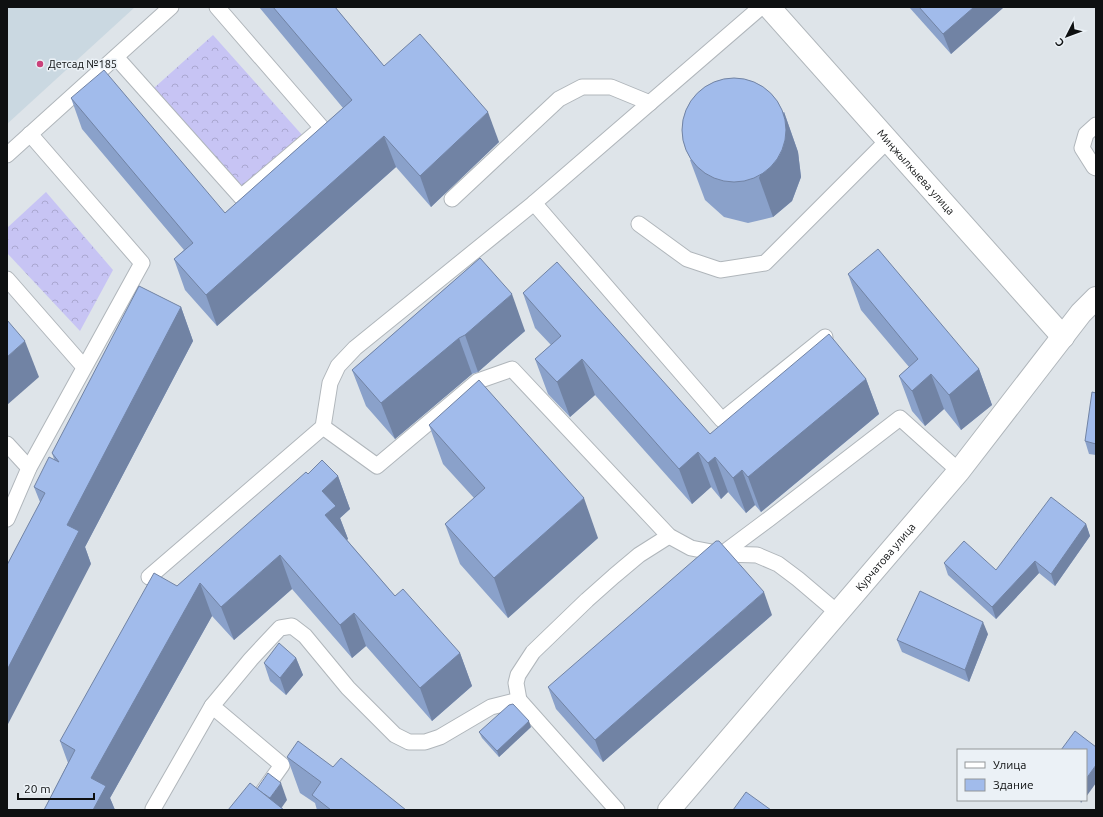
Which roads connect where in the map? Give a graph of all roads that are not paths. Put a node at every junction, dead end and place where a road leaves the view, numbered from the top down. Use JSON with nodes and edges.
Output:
{"nodes":[{"id":1,"x":171,"y":7,"type":"edge"},
{"id":2,"x":217,"y":7,"type":"edge"},
{"id":3,"x":761,"y":7,"type":"edge"},
{"id":4,"x":769,"y":7,"type":"edge"},
{"id":5,"x":116,"y":57,"type":"junction"},
{"id":6,"x":650,"y":103,"type":"junction"},
{"id":7,"x":1096,"y":125,"type":"edge"},
{"id":8,"x":30,"y":134,"type":"junction"},
{"id":9,"x":888,"y":140,"type":"junction"},
{"id":10,"x":7,"y":155,"type":"edge"},
{"id":11,"x":1096,"y":168,"type":"edge"},
{"id":12,"x":452,"y":199,"type":"dead end"},
{"id":13,"x":534,"y":203,"type":"junction"},
{"id":14,"x":639,"y":224,"type":"dead end"},
{"id":15,"x":7,"y":279,"type":"edge"},
{"id":16,"x":1096,"y":298,"type":"edge"},
{"id":17,"x":825,"y":337,"type":"edge"},
{"id":18,"x":1063,"y":337,"type":"junction"},
{"id":19,"x":84,"y":367,"type":"junction"},
{"id":20,"x":323,"y":427,"type":"junction"},
{"id":21,"x":7,"y":444,"type":"edge"},
{"id":22,"x":29,"y":468,"type":"junction"},
{"id":23,"x":959,"y":471,"type":"junction"},
{"id":24,"x":7,"y":518,"type":"edge"},
{"id":25,"x":668,"y":536,"type":"junction"},
{"id":26,"x":722,"y":554,"type":"junction"},
{"id":27,"x":149,"y":577,"type":"dead end"},
{"id":28,"x":838,"y":613,"type":"junction"},
{"id":29,"x":519,"y":700,"type":"junction"},
{"id":30,"x":212,"y":706,"type":"junction"},
{"id":31,"x":153,"y":809,"type":"edge"},
{"id":32,"x":250,"y":810,"type":"edge"},
{"id":33,"x":617,"y":810,"type":"edge"},
{"id":34,"x":669,"y":810,"type":"edge"}],
"edges":[{"from":1,"to":5,"type":"lane"},
{"from":2,"to":5,"type":"lane"},
{"from":3,"to":6,"type":"lane"},
{"from":4,"to":9,"type":"street","name":"Миңжылкыева улица"},
{"from":5,"to":8,"type":"lane"},
{"from":6,"to":12,"type":"lane"},
{"from":6,"to":13,"type":"lane"},
{"from":7,"to":11,"type":"lane"},
{"from":8,"to":10,"type":"lane"},
{"from":8,"to":19,"type":"lane"},
{"from":9,"to":14,"type":"lane"},
{"from":9,"to":18,"type":"street","name":"Миңжылкыева улица"},
{"from":13,"to":17,"type":"lane"},
{"from":13,"to":20,"type":"lane"},
{"from":15,"to":19,"type":"lane"},
{"from":16,"to":18,"type":"street","name":"Курчатова улица"},
{"from":18,"to":23,"type":"street","name":"Курчатова улица"},
{"from":19,"to":22,"type":"lane"},
{"from":20,"to":25,"type":"lane"},
{"from":20,"to":27,"type":"lane"},
{"from":21,"to":22,"type":"lane"},
{"from":22,"to":24,"type":"lane"},
{"from":23,"to":26,"type":"lane"},
{"from":23,"to":28,"type":"street","name":"Курчатова улица"},
{"from":25,"to":26,"type":"lane"},
{"from":25,"to":29,"type":"lane"},
{"from":26,"to":28,"type":"lane"},
{"from":28,"to":34,"type":"street","name":"Курчатова улица"},
{"from":29,"to":30,"type":"lane"},
{"from":29,"to":33,"type":"lane"},
{"from":30,"to":31,"type":"lane"},
{"from":30,"to":32,"type":"lane"}]}
